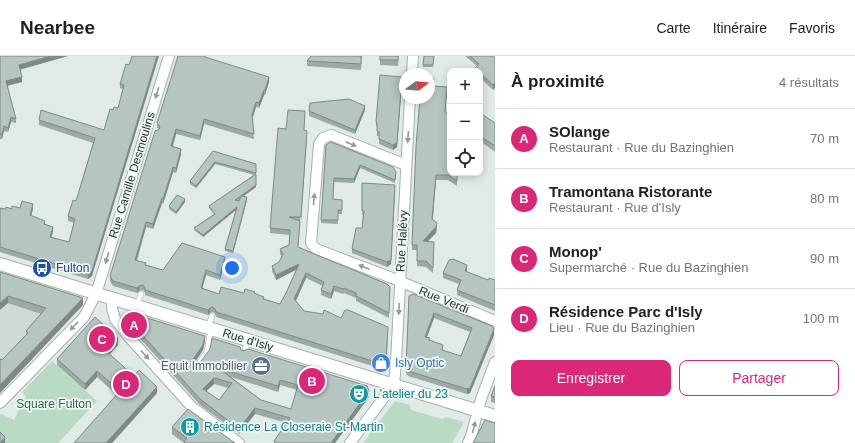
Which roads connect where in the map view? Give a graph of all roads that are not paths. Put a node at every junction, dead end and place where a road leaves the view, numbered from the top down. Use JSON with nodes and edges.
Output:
{"nodes":[{"id":1,"x":169,"y":56,"type":"edge"},
{"id":2,"x":413,"y":56,"type":"edge"},
{"id":3,"x":412,"y":68,"type":"edge"},
{"id":4,"x":410,"y":104,"type":"edge"},
{"id":5,"x":406,"y":165,"type":"junction"},
{"id":6,"x":0,"y":264,"type":"edge"},
{"id":7,"x":400,"y":282,"type":"junction"},
{"id":8,"x":96,"y":294,"type":"junction"},
{"id":9,"x":141,"y":294,"type":"dead end"},
{"id":10,"x":112,"y":299,"type":"junction"},
{"id":11,"x":136,"y":306,"type":"junction"},
{"id":12,"x":212,"y":316,"type":"dead end"},
{"id":13,"x":495,"y":321,"type":"edge"},
{"id":14,"x":210,"y":329,"type":"junction"},
{"id":15,"x":248,"y":340,"type":"junction"},
{"id":16,"x":244,"y":354,"type":"edge"},
{"id":17,"x":495,"y":362,"type":"edge"},
{"id":18,"x":196,"y":368,"type":"edge"},
{"id":19,"x":394,"y":384,"type":"junction"},
{"id":20,"x":0,"y":403,"type":"edge"},
{"id":21,"x":478,"y":410,"type":"junction"},
{"id":22,"x":495,"y":416,"type":"edge"},
{"id":23,"x":239,"y":443,"type":"edge"},
{"id":24,"x":350,"y":443,"type":"edge"},
{"id":25,"x":468,"y":443,"type":"edge"}],
"edges":[{"from":1,"to":8,"type":"street","name":"Rue Camille Desmoulins","one_way":true},
{"from":2,"to":3,"type":"street"},
{"from":4,"to":5,"type":"street","name":"Rue Halévy","one_way":true},
{"from":5,"to":7,"type":"street","name":"Rue Halévy"},
{"from":7,"to":5,"type":"street","name":"Rue Verdi","one_way":true},
{"from":6,"to":8,"type":"street","name":"Rue d'Isly"},
{"from":7,"to":13,"type":"street","name":"Rue Verdi"},
{"from":7,"to":19,"type":"street","name":"Rue Halévy","one_way":true},
{"from":8,"to":10,"type":"street","name":"Rue d'Isly"},
{"from":8,"to":20,"type":"street","name":"Rue Camille Desmoulins","one_way":true},
{"from":9,"to":11,"type":"lane"},
{"from":10,"to":11,"type":"street","name":"Rue d'Isly"},
{"from":10,"to":23,"type":"street","one_way":true},
{"from":11,"to":14,"type":"street","name":"Rue d'Isly"},
{"from":12,"to":14,"type":"lane"},
{"from":14,"to":15,"type":"street","name":"Rue d'Isly"},
{"from":14,"to":18,"type":"lane"},
{"from":15,"to":16,"type":"lane"},
{"from":15,"to":19,"type":"street","name":"Rue d'Isly"},
{"from":17,"to":21,"type":"street"},
{"from":19,"to":21,"type":"street","name":"Rue d'Isly"},
{"from":19,"to":24,"type":"street"},
{"from":21,"to":22,"type":"street","name":"Rue d'Isly"},
{"from":25,"to":21,"type":"street","one_way":true}]}
